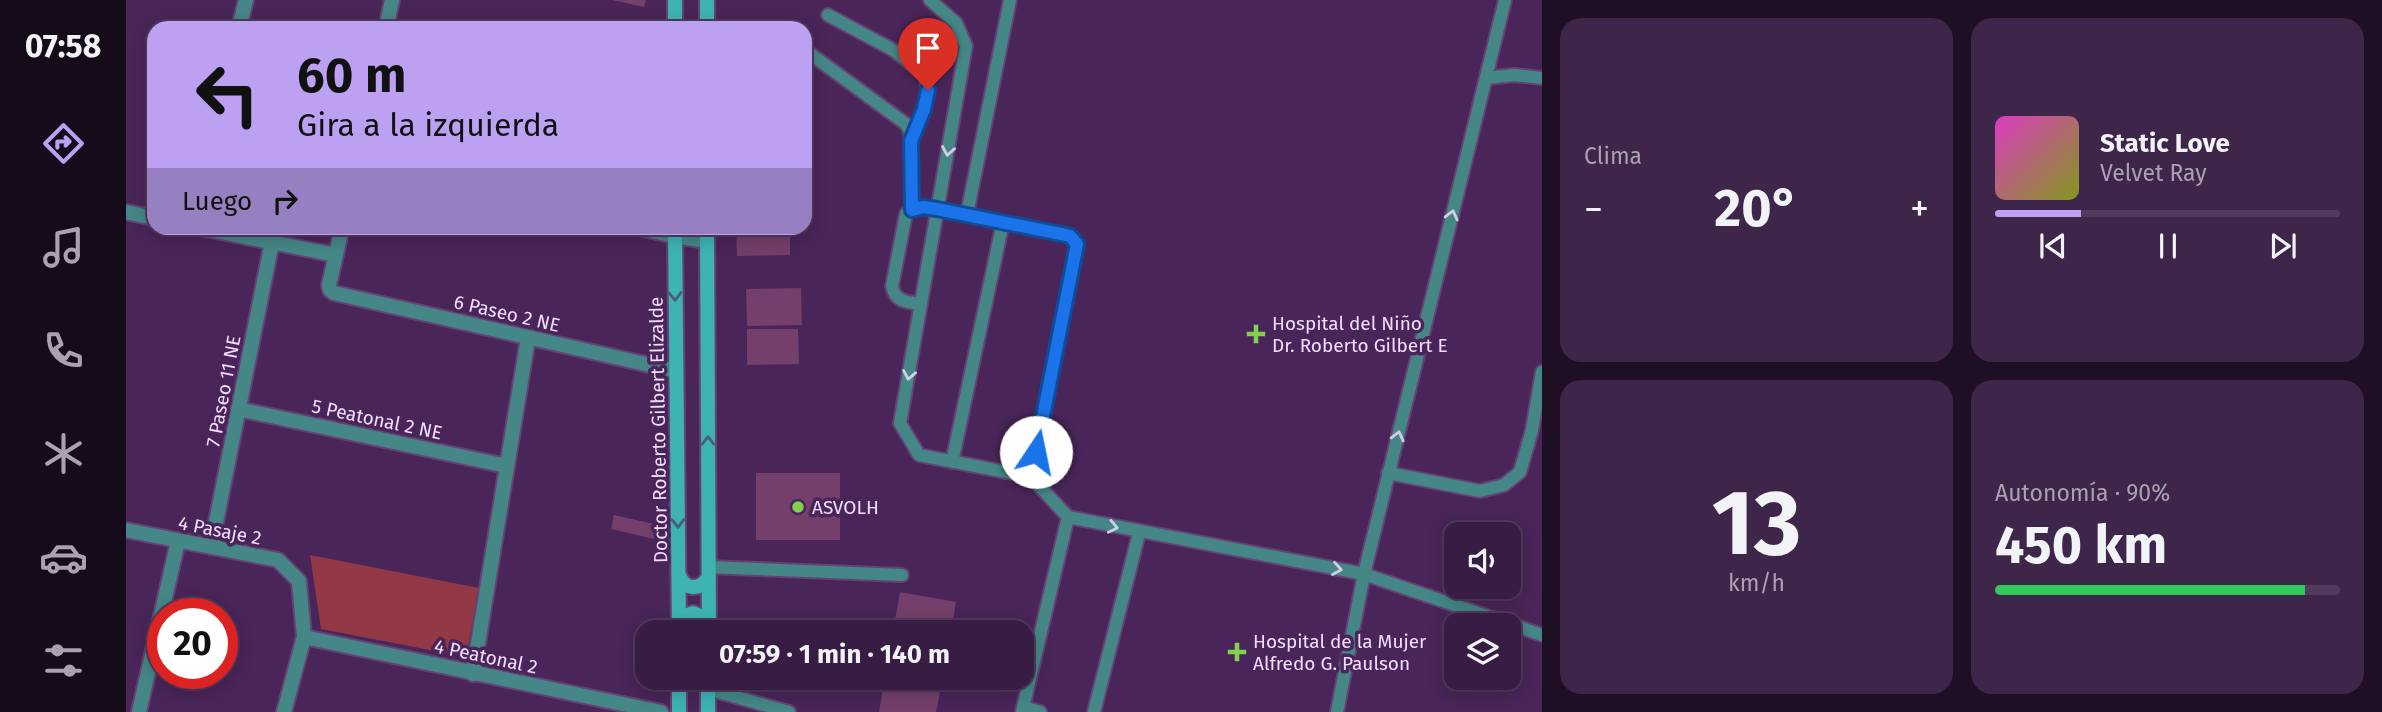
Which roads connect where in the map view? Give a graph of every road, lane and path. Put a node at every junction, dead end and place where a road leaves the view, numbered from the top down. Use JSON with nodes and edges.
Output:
{"nodes":[{"id":1,"x":246,"y":0,"type":"edge"},
{"id":2,"x":392,"y":0,"type":"edge"},
{"id":3,"x":675,"y":0,"type":"edge"},
{"id":4,"x":707,"y":0,"type":"edge"},
{"id":5,"x":930,"y":0,"type":"edge"},
{"id":6,"x":1010,"y":0,"type":"edge"},
{"id":7,"x":1505,"y":0,"type":"edge"},
{"id":8,"x":828,"y":15,"type":"dead end"},
{"id":9,"x":241,"y":21,"type":"edge"},
{"id":10,"x":388,"y":21,"type":"edge"},
{"id":11,"x":675,"y":21,"type":"edge"},
{"id":12,"x":707,"y":21,"type":"edge"},
{"id":13,"x":812,"y":55,"type":"edge"},
{"id":14,"x":1486,"y":78,"type":"junction"},
{"id":15,"x":1542,"y":78,"type":"edge"},
{"id":16,"x":911,"y":141,"type":"junction"},
{"id":17,"x":937,"y":209,"type":"junction"},
{"id":18,"x":912,"y":210,"type":"junction"},
{"id":19,"x":126,"y":212,"type":"edge"},
{"id":20,"x":967,"y":214,"type":"junction"},
{"id":21,"x":147,"y":216,"type":"edge"},
{"id":22,"x":1003,"y":222,"type":"junction"},
{"id":23,"x":236,"y":235,"type":"edge"},
{"id":24,"x":340,"y":235,"type":"edge"},
{"id":25,"x":674,"y":235,"type":"edge"},
{"id":26,"x":707,"y":235,"type":"edge"},
{"id":27,"x":272,"y":242,"type":"junction"},
{"id":28,"x":336,"y":255,"type":"junction"},
{"id":29,"x":921,"y":304,"type":"junction"},
{"id":30,"x":528,"y":338,"type":"junction"},
{"id":31,"x":677,"y":371,"type":"junction"},
{"id":32,"x":1542,"y":372,"type":"edge"},
{"id":33,"x":239,"y":410,"type":"junction"},
{"id":34,"x":952,"y":462,"type":"junction"},
{"id":35,"x":507,"y":466,"type":"junction"},
{"id":36,"x":1388,"y":473,"type":"junction"},
{"id":37,"x":1031,"y":477,"type":"junction"},
{"id":38,"x":1068,"y":517,"type":"junction"},
{"id":39,"x":126,"y":530,"type":"edge"},
{"id":40,"x":1139,"y":533,"type":"junction"},
{"id":41,"x":178,"y":541,"type":"junction"},
{"id":42,"x":211,"y":547,"type":"junction"},
{"id":43,"x":708,"y":572,"type":"junction"},
{"id":44,"x":1364,"y":574,"type":"junction"},
{"id":45,"x":679,"y":575,"type":"junction"},
{"id":46,"x":902,"y":575,"type":"dead end"},
{"id":47,"x":679,"y":620,"type":"edge"},
{"id":48,"x":684,"y":620,"type":"edge"},
{"id":49,"x":706,"y":620,"type":"edge"},
{"id":50,"x":709,"y":620,"type":"edge"},
{"id":51,"x":1542,"y":635,"type":"edge"},
{"id":52,"x":303,"y":637,"type":"junction"},
{"id":53,"x":473,"y":674,"type":"junction"},
{"id":54,"x":679,"y":690,"type":"edge"},
{"id":55,"x":708,"y":690,"type":"edge"},
{"id":56,"x":728,"y":690,"type":"edge"},
{"id":57,"x":1022,"y":709,"type":"edge"},
{"id":58,"x":139,"y":712,"type":"edge"},
{"id":59,"x":284,"y":712,"type":"edge"},
{"id":60,"x":661,"y":712,"type":"edge"},
{"id":61,"x":679,"y":712,"type":"edge"},
{"id":62,"x":708,"y":712,"type":"edge"},
{"id":63,"x":789,"y":712,"type":"edge"},
{"id":64,"x":1040,"y":712,"type":"edge"},
{"id":65,"x":1094,"y":712,"type":"edge"},
{"id":66,"x":1337,"y":712,"type":"edge"}],
"edges":[{"from":1,"to":9,"type":"street"},
{"from":2,"to":10,"type":"street"},
{"from":3,"to":11,"type":"street"},
{"from":4,"to":12,"type":"street"},
{"from":5,"to":17,"type":"lane","one_way":true},
{"from":6,"to":20,"type":"lane"},
{"from":7,"to":14,"type":"lane"},
{"from":8,"to":16,"type":"lane"},
{"from":13,"to":16,"type":"lane"},
{"from":14,"to":15,"type":"lane"},
{"from":36,"to":14,"type":"lane","one_way":true},
{"from":16,"to":18,"type":"lane"},
{"from":17,"to":18,"type":"lane"},
{"from":17,"to":20,"type":"lane"},
{"from":17,"to":29,"type":"lane"},
{"from":18,"to":29,"type":"lane"},
{"from":19,"to":21,"type":"street"},
{"from":20,"to":22,"type":"lane"},
{"from":22,"to":34,"type":"lane"},
{"from":22,"to":37,"type":"lane"},
{"from":23,"to":27,"type":"street"},
{"from":24,"to":28,"type":"street"},
{"from":25,"to":31,"type":"street","name":"Doctor Roberto Gilbert Elizalde","one_way":true},
{"from":43,"to":26,"type":"street","one_way":true},
{"from":27,"to":28,"type":"street"},
{"from":27,"to":33,"type":"street","name":"7 Paseo 11 NE"},
{"from":28,"to":30,"type":"street","name":"6 Paseo 2 NE"},
{"from":29,"to":34,"type":"lane","one_way":true},
{"from":30,"to":31,"type":"street","name":"6 Paseo 2 NE"},
{"from":30,"to":35,"type":"street"},
{"from":31,"to":45,"type":"street","name":"Doctor Roberto Gilbert Elizalde","one_way":true},
{"from":32,"to":36,"type":"lane"},
{"from":33,"to":35,"type":"street","name":"5 Peatonal 2 NE"},
{"from":33,"to":42,"type":"street","name":"7 Paseo 11 NE"},
{"from":34,"to":37,"type":"lane"},
{"from":35,"to":53,"type":"street"},
{"from":36,"to":44,"type":"lane"},
{"from":37,"to":38,"type":"lane"},
{"from":38,"to":40,"type":"lane","one_way":true},
{"from":38,"to":57,"type":"lane"},
{"from":39,"to":41,"type":"street","name":"4 Pasaje 2"},
{"from":40,"to":44,"type":"lane","one_way":true},
{"from":40,"to":65,"type":"lane"},
{"from":41,"to":42,"type":"street","name":"4 Pasaje 2"},
{"from":41,"to":58,"type":"street"},
{"from":42,"to":52,"type":"street","name":"4 Pasaje 2"},
{"from":43,"to":45,"type":"street"},
{"from":43,"to":46,"type":"lane"},
{"from":43,"to":50,"type":"street"},
{"from":44,"to":51,"type":"lane"},
{"from":44,"to":66,"type":"lane"},
{"from":45,"to":47,"type":"street","name":"Doctor Roberto Gilbert Elizalde"},
{"from":48,"to":49,"type":"street"},
{"from":52,"to":53,"type":"street","name":"4 Peatonal 2"},
{"from":52,"to":59,"type":"street"},
{"from":53,"to":60,"type":"street","name":"4 Peatonal 2"},
{"from":54,"to":61,"type":"street"},
{"from":55,"to":62,"type":"street"},
{"from":56,"to":63,"type":"lane"},
{"from":57,"to":64,"type":"lane"}]}
